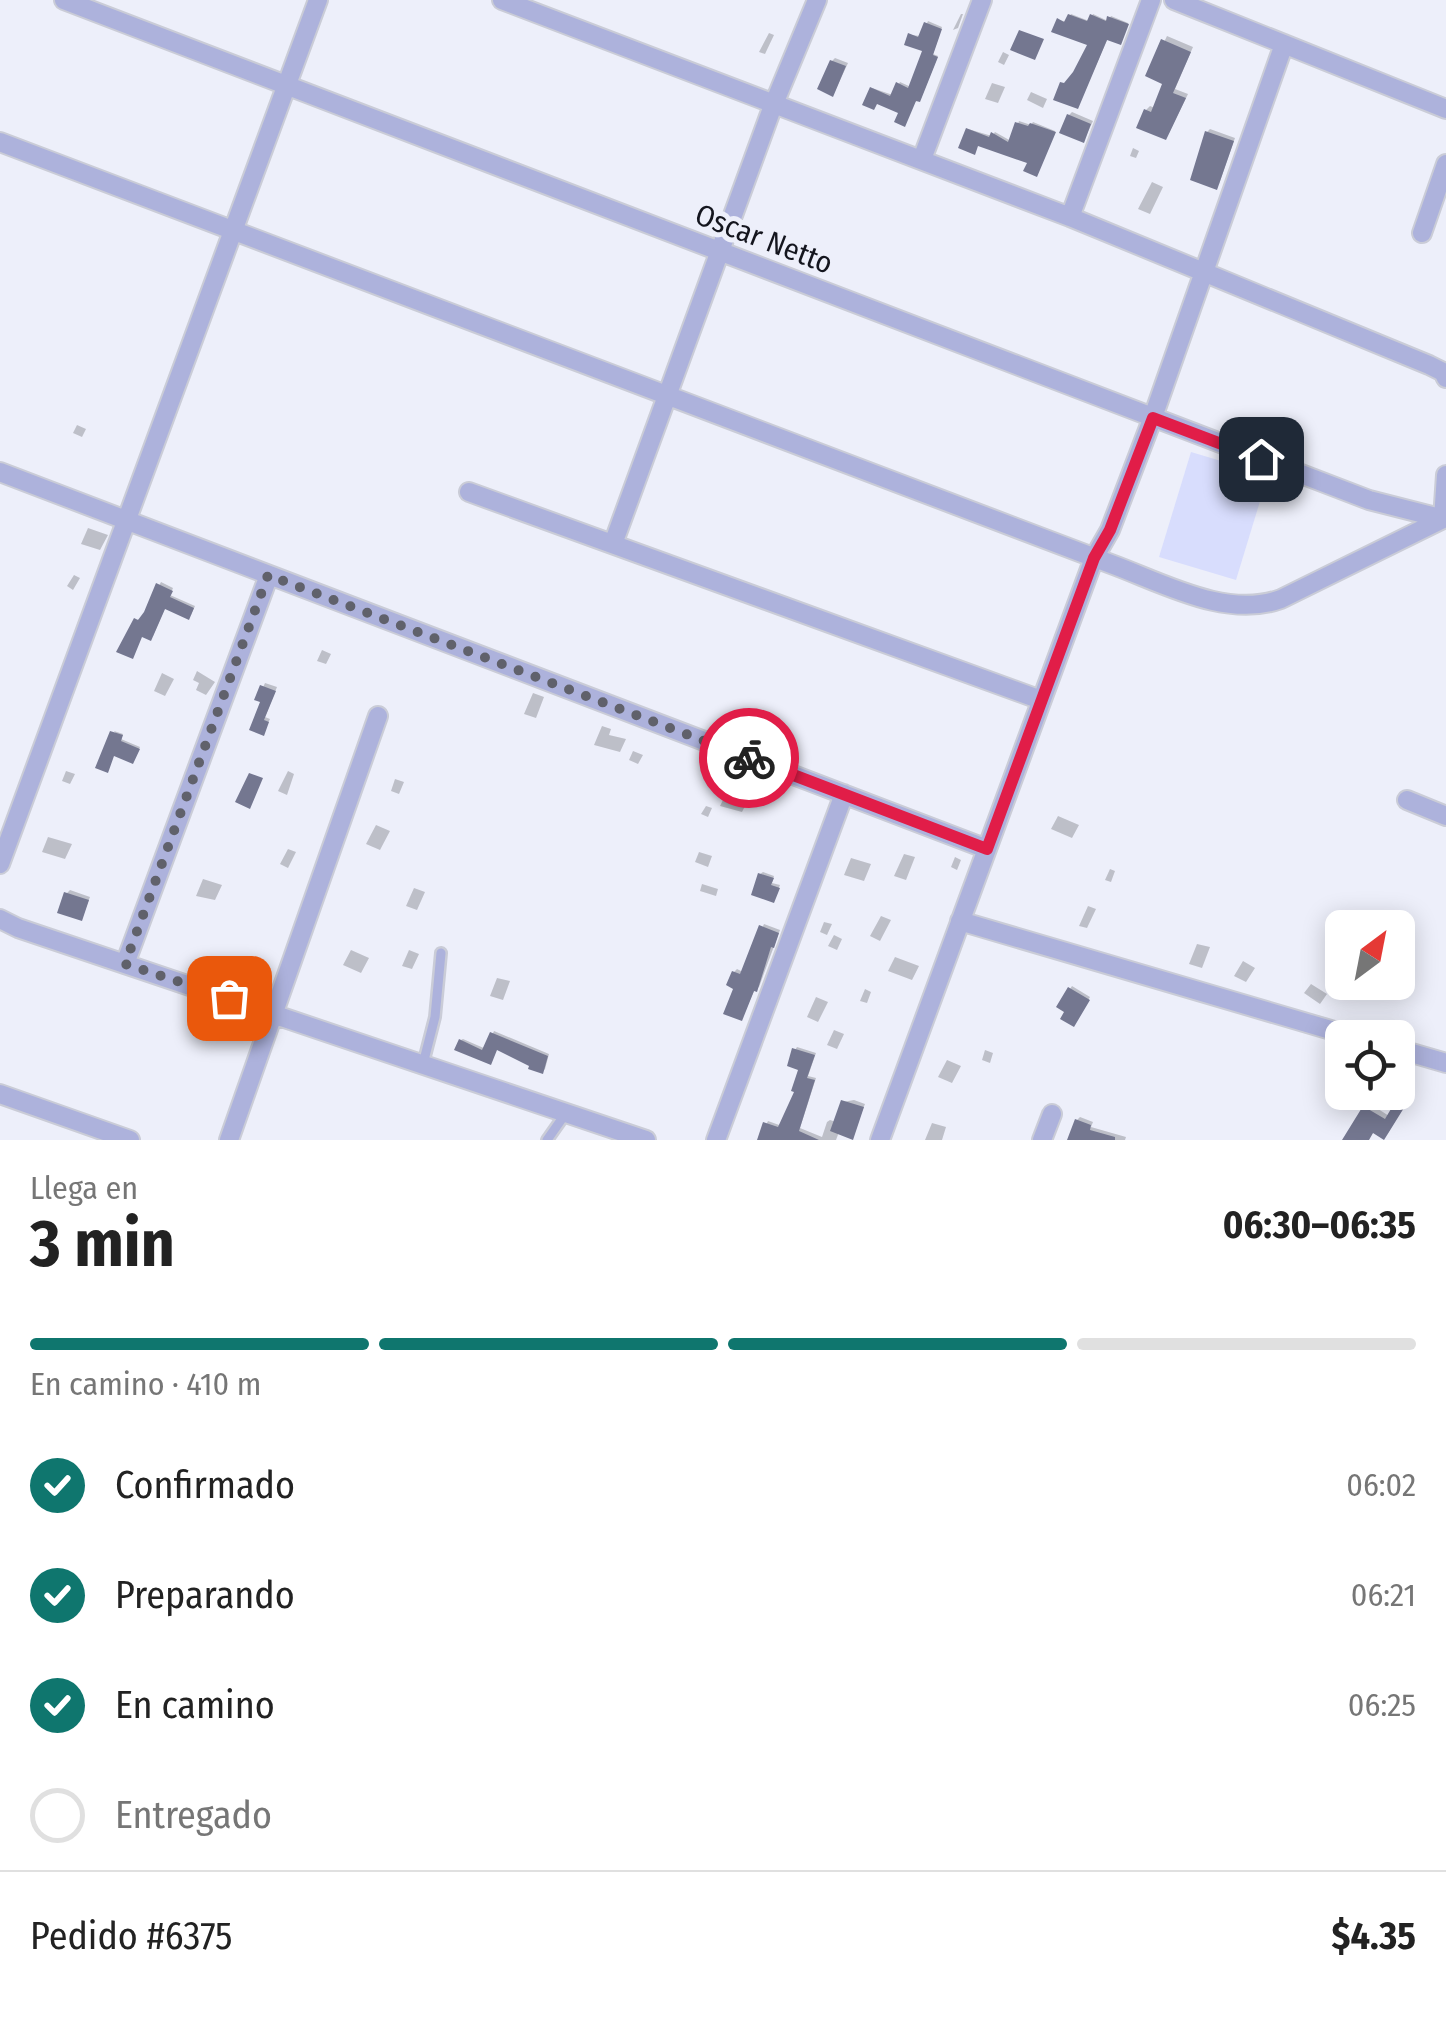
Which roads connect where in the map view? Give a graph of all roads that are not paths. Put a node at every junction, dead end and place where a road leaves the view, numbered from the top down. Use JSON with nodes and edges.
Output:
{"nodes":[{"id":1,"x":64,"y":0,"type":"edge"},
{"id":2,"x":318,"y":0,"type":"edge"},
{"id":3,"x":502,"y":0,"type":"edge"},
{"id":4,"x":817,"y":0,"type":"edge"},
{"id":5,"x":982,"y":0,"type":"edge"},
{"id":6,"x":1150,"y":0,"type":"edge"},
{"id":7,"x":1184,"y":2,"type":"edge"},
{"id":8,"x":1284,"y":44,"type":"junction"},
{"id":9,"x":287,"y":85,"type":"junction"},
{"id":10,"x":775,"y":102,"type":"junction"},
{"id":11,"x":1446,"y":109,"type":"edge"},
{"id":12,"x":0,"y":142,"type":"edge"},
{"id":13,"x":922,"y":159,"type":"junction"},
{"id":14,"x":1446,"y":164,"type":"edge"},
{"id":15,"x":1070,"y":217,"type":"junction"},
{"id":16,"x":233,"y":230,"type":"junction"},
{"id":17,"x":1422,"y":233,"type":"dead end"},
{"id":18,"x":720,"y":251,"type":"junction"},
{"id":19,"x":1205,"y":274,"type":"junction"},
{"id":20,"x":1446,"y":378,"type":"edge"},
{"id":21,"x":667,"y":396,"type":"junction"},
{"id":22,"x":1153,"y":418,"type":"junction"},
{"id":23,"x":0,"y":472,"type":"edge"},
{"id":24,"x":1446,"y":475,"type":"edge"},
{"id":25,"x":468,"y":492,"type":"dead end"},
{"id":26,"x":1444,"y":519,"type":"edge"},
{"id":27,"x":125,"y":520,"type":"junction"},
{"id":28,"x":612,"y":544,"type":"junction"},
{"id":29,"x":1094,"y":558,"type":"junction"},
{"id":30,"x":268,"y":575,"type":"junction"},
{"id":31,"x":1041,"y":700,"type":"junction"},
{"id":32,"x":378,"y":716,"type":"dead end"},
{"id":33,"x":844,"y":794,"type":"junction"},
{"id":34,"x":1408,"y":800,"type":"dead end"},
{"id":35,"x":1446,"y":816,"type":"edge"},
{"id":36,"x":987,"y":849,"type":"junction"},
{"id":37,"x":0,"y":864,"type":"edge"},
{"id":38,"x":0,"y":918,"type":"edge"},
{"id":39,"x":960,"y":921,"type":"junction"},
{"id":40,"x":441,"y":952,"type":"dead end"},
{"id":41,"x":125,"y":964,"type":"junction"},
{"id":42,"x":273,"y":1013,"type":"junction"},
{"id":43,"x":1325,"y":1028,"type":"edge"},
{"id":44,"x":1415,"y":1054,"type":"edge"},
{"id":45,"x":1446,"y":1063,"type":"edge"},
{"id":46,"x":423,"y":1064,"type":"junction"},
{"id":47,"x":0,"y":1094,"type":"edge"},
{"id":48,"x":566,"y":1113,"type":"junction"},
{"id":49,"x":1052,"y":1114,"type":"dead end"},
{"id":50,"x":130,"y":1140,"type":"edge"},
{"id":51,"x":229,"y":1140,"type":"edge"},
{"id":52,"x":547,"y":1140,"type":"edge"},
{"id":53,"x":646,"y":1140,"type":"edge"},
{"id":54,"x":716,"y":1140,"type":"edge"},
{"id":55,"x":880,"y":1140,"type":"edge"},
{"id":56,"x":1042,"y":1140,"type":"edge"}],
"edges":[{"from":1,"to":9,"type":"street","name":"Oscar Netto"},
{"from":2,"to":9,"type":"street"},
{"from":3,"to":10,"type":"street"},
{"from":4,"to":10,"type":"street"},
{"from":5,"to":13,"type":"street"},
{"from":6,"to":15,"type":"street"},
{"from":7,"to":8,"type":"street"},
{"from":8,"to":11,"type":"street"},
{"from":8,"to":19,"type":"street"},
{"from":9,"to":16,"type":"street"},
{"from":9,"to":18,"type":"street","name":"Oscar Netto"},
{"from":10,"to":13,"type":"street"},
{"from":10,"to":18,"type":"street"},
{"from":12,"to":16,"type":"street"},
{"from":13,"to":15,"type":"street"},
{"from":14,"to":17,"type":"street"},
{"from":15,"to":19,"type":"street"},
{"from":16,"to":21,"type":"street"},
{"from":16,"to":27,"type":"street"},
{"from":18,"to":21,"type":"street"},
{"from":18,"to":22,"type":"street","name":"Oscar Netto"},
{"from":19,"to":20,"type":"street"},
{"from":19,"to":22,"type":"street"},
{"from":21,"to":28,"type":"street"},
{"from":21,"to":29,"type":"street"},
{"from":22,"to":26,"type":"street","name":"Oscar Netto"},
{"from":22,"to":29,"type":"street"},
{"from":23,"to":27,"type":"street"},
{"from":24,"to":26,"type":"street"},
{"from":25,"to":28,"type":"street"},
{"from":26,"to":29,"type":"street"},
{"from":27,"to":30,"type":"street"},
{"from":27,"to":37,"type":"street"},
{"from":28,"to":31,"type":"street"},
{"from":29,"to":31,"type":"street"},
{"from":30,"to":33,"type":"street"},
{"from":30,"to":41,"type":"street"},
{"from":31,"to":36,"type":"street"},
{"from":32,"to":42,"type":"street"},
{"from":33,"to":36,"type":"street"},
{"from":33,"to":54,"type":"street"},
{"from":34,"to":35,"type":"street"},
{"from":36,"to":39,"type":"street"},
{"from":38,"to":41,"type":"street"},
{"from":39,"to":43,"type":"street"},
{"from":39,"to":55,"type":"street"},
{"from":40,"to":46,"type":"lane"},
{"from":41,"to":42,"type":"street"},
{"from":42,"to":46,"type":"street"},
{"from":42,"to":51,"type":"street"},
{"from":44,"to":45,"type":"street"},
{"from":46,"to":48,"type":"street"},
{"from":47,"to":50,"type":"street"},
{"from":48,"to":52,"type":"lane"},
{"from":48,"to":53,"type":"street"},
{"from":49,"to":56,"type":"street"}]}
